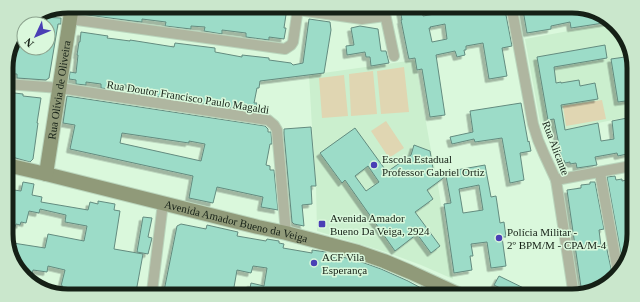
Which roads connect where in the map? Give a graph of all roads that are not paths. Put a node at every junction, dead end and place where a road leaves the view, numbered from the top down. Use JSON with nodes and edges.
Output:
{"nodes":[{"id":1,"x":71,"y":13,"type":"edge"},
{"id":2,"x":77,"y":13,"type":"edge"},
{"id":3,"x":297,"y":13,"type":"edge"},
{"id":4,"x":324,"y":13,"type":"edge"},
{"id":5,"x":384,"y":13,"type":"edge"},
{"id":6,"x":513,"y":13,"type":"edge"},
{"id":7,"x":394,"y":56,"type":"dead end"},
{"id":8,"x":13,"y":85,"type":"edge"},
{"id":9,"x":60,"y":88,"type":"junction"},
{"id":10,"x":13,"y":166,"type":"edge"},
{"id":11,"x":627,"y":167,"type":"edge"},
{"id":12,"x":600,"y":173,"type":"junction"},
{"id":13,"x":46,"y":174,"type":"junction"},
{"id":14,"x":556,"y":180,"type":"junction"},
{"id":15,"x":163,"y":203,"type":"junction"},
{"id":16,"x":286,"y":233,"type":"junction"},
{"id":17,"x":617,"y":266,"type":"edge"},
{"id":18,"x":152,"y":289,"type":"edge"},
{"id":19,"x":447,"y":289,"type":"edge"},
{"id":20,"x":573,"y":289,"type":"edge"}],
"edges":[{"from":1,"to":9,"type":"main road","name":"Rua Olívia de Oliveira"},
{"from":2,"to":3,"type":"street"},
{"from":4,"to":5,"type":"street"},
{"from":5,"to":7,"type":"street"},
{"from":6,"to":14,"type":"street","name":"Rua Alicante"},
{"from":8,"to":9,"type":"street","name":"Rua Doutor Francisco Paulo Magaldi"},
{"from":9,"to":13,"type":"main road","name":"Rua Olívia de Oliveira"},
{"from":9,"to":16,"type":"street","name":"Rua Doutor Francisco Paulo Magaldi"},
{"from":10,"to":13,"type":"main road","name":"Avenida Amador Bueno da Veiga"},
{"from":11,"to":12,"type":"street"},
{"from":12,"to":14,"type":"street"},
{"from":12,"to":17,"type":"street"},
{"from":13,"to":15,"type":"main road","name":"Avenida Amador Bueno da Veiga"},
{"from":14,"to":20,"type":"street","name":"Rua Alicante"},
{"from":15,"to":16,"type":"main road","name":"Avenida Amador Bueno da Veiga"},
{"from":15,"to":18,"type":"street"},
{"from":16,"to":19,"type":"main road","name":"Avenida Amador Bueno da Veiga"}]}
